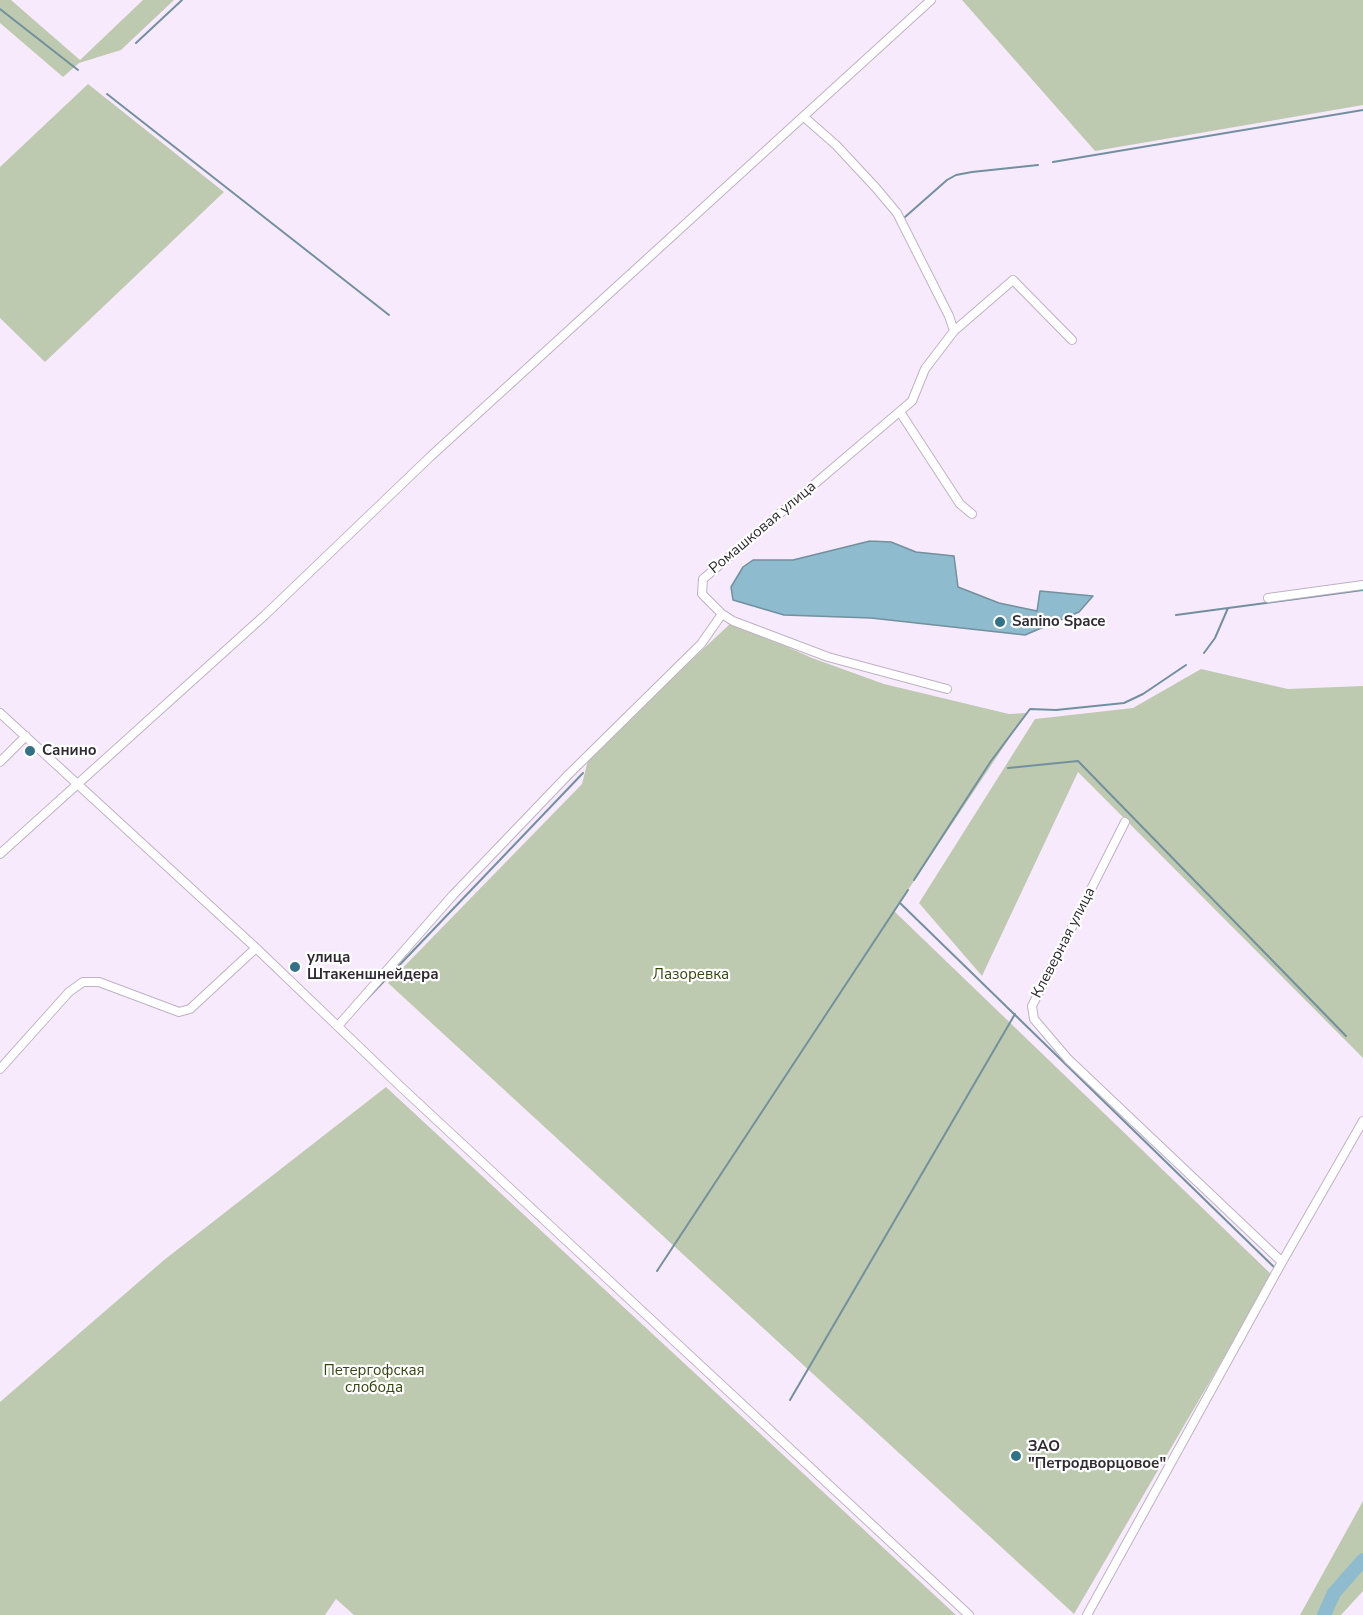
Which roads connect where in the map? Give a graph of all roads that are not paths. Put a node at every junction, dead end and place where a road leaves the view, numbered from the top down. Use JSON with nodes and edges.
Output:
{"nodes":[{"id":1,"x":931,"y":0,"type":"edge"},
{"id":2,"x":804,"y":117,"type":"junction"},
{"id":3,"x":954,"y":331,"type":"junction"},
{"id":4,"x":1072,"y":340,"type":"dead end"},
{"id":5,"x":900,"y":412,"type":"junction"},
{"id":6,"x":972,"y":514,"type":"dead end"},
{"id":7,"x":1363,"y":585,"type":"edge"},
{"id":8,"x":1268,"y":598,"type":"dead end"},
{"id":9,"x":722,"y":614,"type":"junction"},
{"id":10,"x":947,"y":689,"type":"dead end"},
{"id":11,"x":0,"y":713,"type":"edge"},
{"id":12,"x":26,"y":736,"type":"junction"},
{"id":13,"x":0,"y":762,"type":"edge"},
{"id":14,"x":76,"y":784,"type":"junction"},
{"id":15,"x":1125,"y":822,"type":"dead end"},
{"id":16,"x":0,"y":854,"type":"edge"},
{"id":17,"x":256,"y":948,"type":"junction"},
{"id":18,"x":338,"y":1026,"type":"junction"},
{"id":19,"x":0,"y":1069,"type":"edge"},
{"id":20,"x":1363,"y":1121,"type":"edge"},
{"id":21,"x":1282,"y":1262,"type":"junction"},
{"id":22,"x":969,"y":1615,"type":"edge"},
{"id":23,"x":1087,"y":1615,"type":"edge"}],
"edges":[{"from":1,"to":2,"type":"street"},
{"from":2,"to":3,"type":"street"},
{"from":2,"to":14,"type":"street"},
{"from":3,"to":4,"type":"street","name":"Ромашковая улица"},
{"from":3,"to":5,"type":"street","name":"Ромашковая улица"},
{"from":5,"to":6,"type":"street"},
{"from":5,"to":9,"type":"street","name":"Ромашковая улица"},
{"from":7,"to":8,"type":"street"},
{"from":9,"to":10,"type":"street","name":"Ромашковая улица"},
{"from":9,"to":18,"type":"street"},
{"from":11,"to":12,"type":"street"},
{"from":12,"to":13,"type":"street"},
{"from":12,"to":14,"type":"street"},
{"from":14,"to":16,"type":"street"},
{"from":14,"to":17,"type":"street"},
{"from":15,"to":21,"type":"street","name":"Клеверная улица"},
{"from":17,"to":18,"type":"street"},
{"from":17,"to":19,"type":"street"},
{"from":18,"to":22,"type":"street"},
{"from":20,"to":21,"type":"street"},
{"from":21,"to":23,"type":"street"}]}
